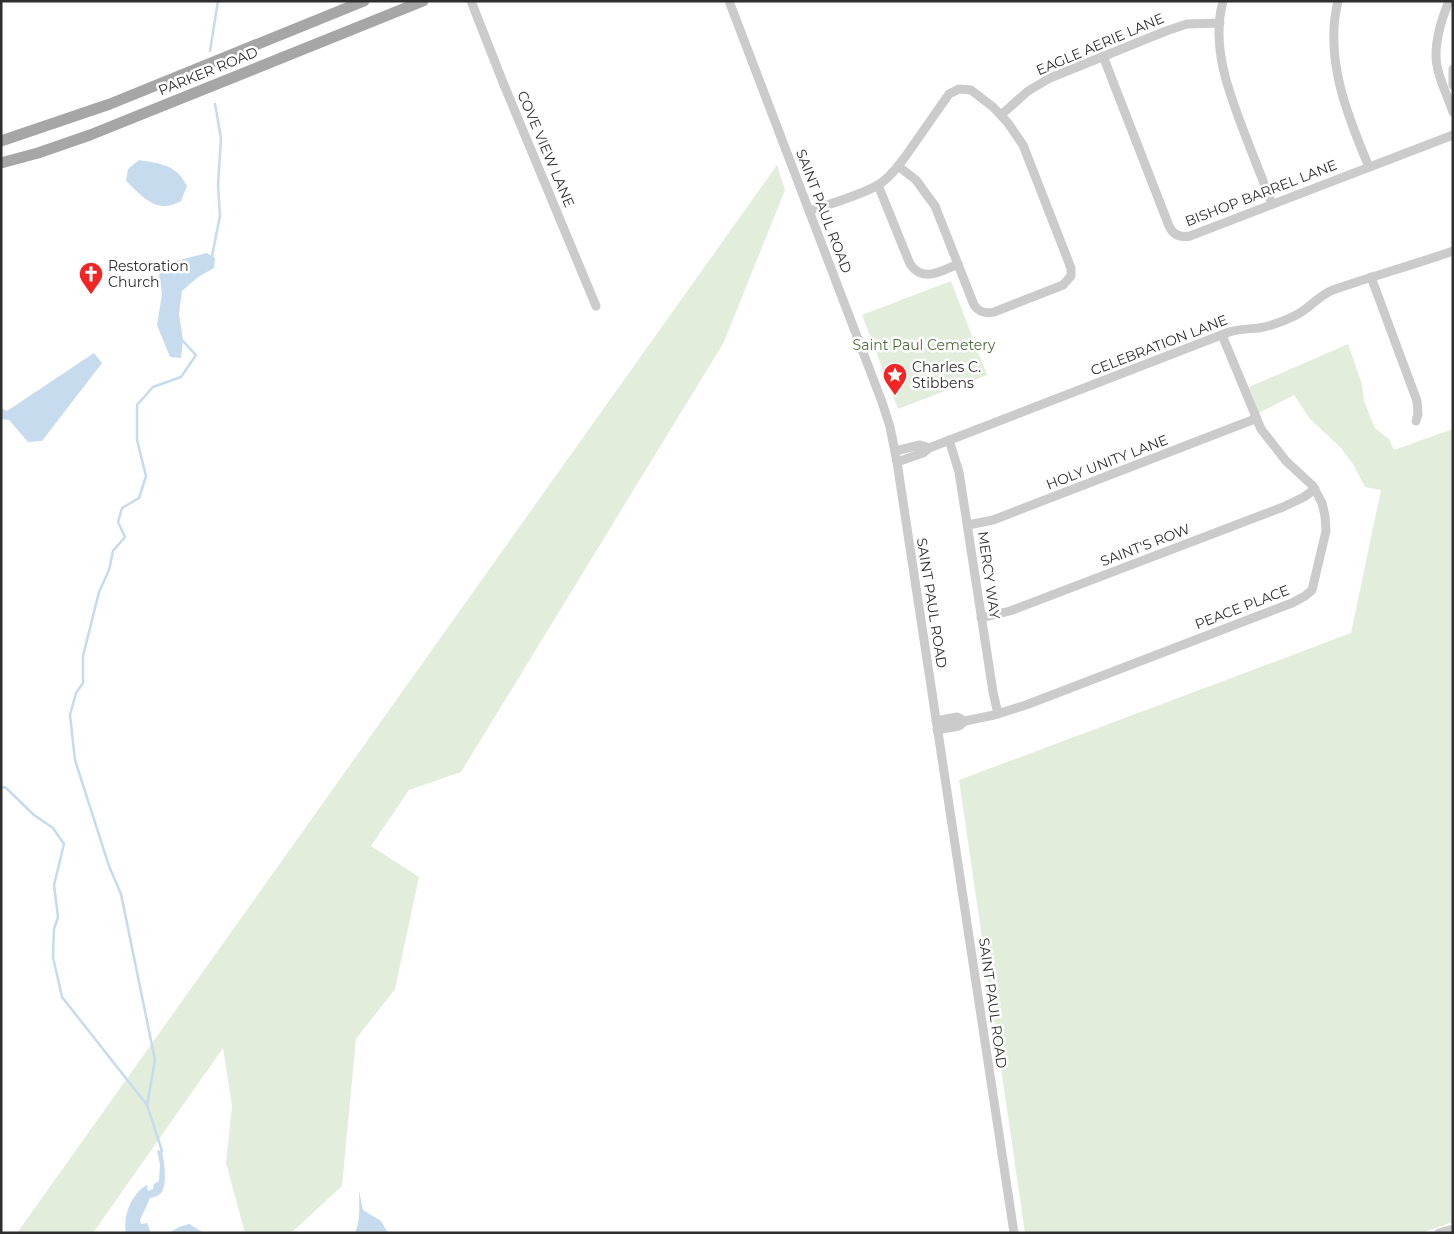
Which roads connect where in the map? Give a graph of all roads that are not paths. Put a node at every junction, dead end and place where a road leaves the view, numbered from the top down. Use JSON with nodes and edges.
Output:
{"nodes":[{"id":1,"x":364,"y":1,"type":"edge"},
{"id":2,"x":423,"y":1,"type":"edge"},
{"id":3,"x":471,"y":1,"type":"edge"},
{"id":4,"x":729,"y":1,"type":"edge"},
{"id":5,"x":1223,"y":1,"type":"edge"},
{"id":6,"x":1338,"y":1,"type":"edge"},
{"id":7,"x":1449,"y":1,"type":"edge"},
{"id":8,"x":1220,"y":23,"type":"junction"},
{"id":9,"x":1102,"y":56,"type":"junction"},
{"id":10,"x":1453,"y":69,"type":"edge"},
{"id":11,"x":1453,"y":85,"type":"edge"},
{"id":12,"x":1453,"y":112,"type":"edge"},
{"id":13,"x":1001,"y":115,"type":"junction"},
{"id":14,"x":1453,"y":135,"type":"edge"},
{"id":15,"x":1,"y":140,"type":"edge"},
{"id":16,"x":1,"y":163,"type":"edge"},
{"id":17,"x":898,"y":166,"type":"junction"},
{"id":18,"x":1369,"y":167,"type":"junction"},
{"id":19,"x":878,"y":185,"type":"junction"},
{"id":20,"x":1272,"y":204,"type":"junction"},
{"id":21,"x":809,"y":211,"type":"junction"},
{"id":22,"x":1453,"y":251,"type":"edge"},
{"id":23,"x":958,"y":264,"type":"junction"},
{"id":24,"x":1371,"y":277,"type":"junction"},
{"id":25,"x":596,"y":306,"type":"dead end"},
{"id":26,"x":1222,"y":335,"type":"junction"},
{"id":27,"x":1256,"y":419,"type":"junction"},
{"id":28,"x":1416,"y":421,"type":"dead end"},
{"id":29,"x":949,"y":440,"type":"junction"},
{"id":30,"x":929,"y":448,"type":"junction"},
{"id":31,"x":895,"y":451,"type":"junction"},
{"id":32,"x":897,"y":462,"type":"junction"},
{"id":33,"x":1315,"y":489,"type":"junction"},
{"id":34,"x":968,"y":525,"type":"junction"},
{"id":35,"x":981,"y":618,"type":"junction"},
{"id":36,"x":998,"y":714,"type":"junction"},
{"id":37,"x":937,"y":725,"type":"junction"},
{"id":38,"x":1453,"y":1229,"type":"edge"},
{"id":39,"x":1014,"y":1233,"type":"edge"},
{"id":40,"x":1439,"y":1233,"type":"edge"}],
"edges":[{"from":1,"to":15,"type":"main road","name":"PARKER ROAD"},
{"from":2,"to":16,"type":"main road","name":"PARKER ROAD"},
{"from":3,"to":25,"type":"street","name":"COVE VIEW LANE"},
{"from":4,"to":21,"type":"street","name":"SAINT PAUL ROAD"},
{"from":5,"to":8,"type":"street"},
{"from":6,"to":18,"type":"street"},
{"from":7,"to":12,"type":"street"},
{"from":8,"to":9,"type":"street","name":"EAGLE AERIE LANE"},
{"from":8,"to":20,"type":"street"},
{"from":9,"to":13,"type":"street","name":"EAGLE AERIE LANE"},
{"from":9,"to":20,"type":"street","name":"BISHOP BARREL LANE"},
{"from":10,"to":11,"type":"street"},
{"from":13,"to":17,"type":"street"},
{"from":13,"to":23,"type":"street"},
{"from":14,"to":18,"type":"street","name":"BISHOP BARREL LANE"},
{"from":17,"to":19,"type":"street"},
{"from":17,"to":23,"type":"street"},
{"from":18,"to":20,"type":"street","name":"BISHOP BARREL LANE"},
{"from":19,"to":21,"type":"street"},
{"from":19,"to":23,"type":"street"},
{"from":21,"to":31,"type":"street","name":"SAINT PAUL ROAD"},
{"from":22,"to":24,"type":"street","name":"CELEBRATION LANE"},
{"from":24,"to":26,"type":"street","name":"CELEBRATION LANE"},
{"from":24,"to":28,"type":"street"},
{"from":26,"to":27,"type":"street","name":"PEACE PLACE"},
{"from":26,"to":29,"type":"street","name":"CELEBRATION LANE"},
{"from":27,"to":33,"type":"street","name":"PEACE PLACE"},
{"from":27,"to":34,"type":"street","name":"HOLY UNITY LANE"},
{"from":29,"to":30,"type":"street","name":"CELEBRATION LANE"},
{"from":29,"to":34,"type":"street","name":"MERCY WAY"},
{"from":30,"to":31,"type":"street","name":"CELEBRATION LANE"},
{"from":30,"to":32,"type":"street","name":"CELEBRATION LANE"},
{"from":31,"to":32,"type":"street","name":"SAINT PAUL ROAD"},
{"from":32,"to":37,"type":"street","name":"SAINT PAUL ROAD"},
{"from":33,"to":35,"type":"street","name":"SAINT'S ROW"},
{"from":33,"to":36,"type":"street","name":"PEACE PLACE"},
{"from":34,"to":35,"type":"street","name":"MERCY WAY"},
{"from":35,"to":36,"type":"street","name":"MERCY WAY"},
{"from":36,"to":37,"type":"street","name":"PEACE PLACE"},
{"from":37,"to":39,"type":"street","name":"SAINT PAUL ROAD"},
{"from":38,"to":40,"type":"street"}]}
